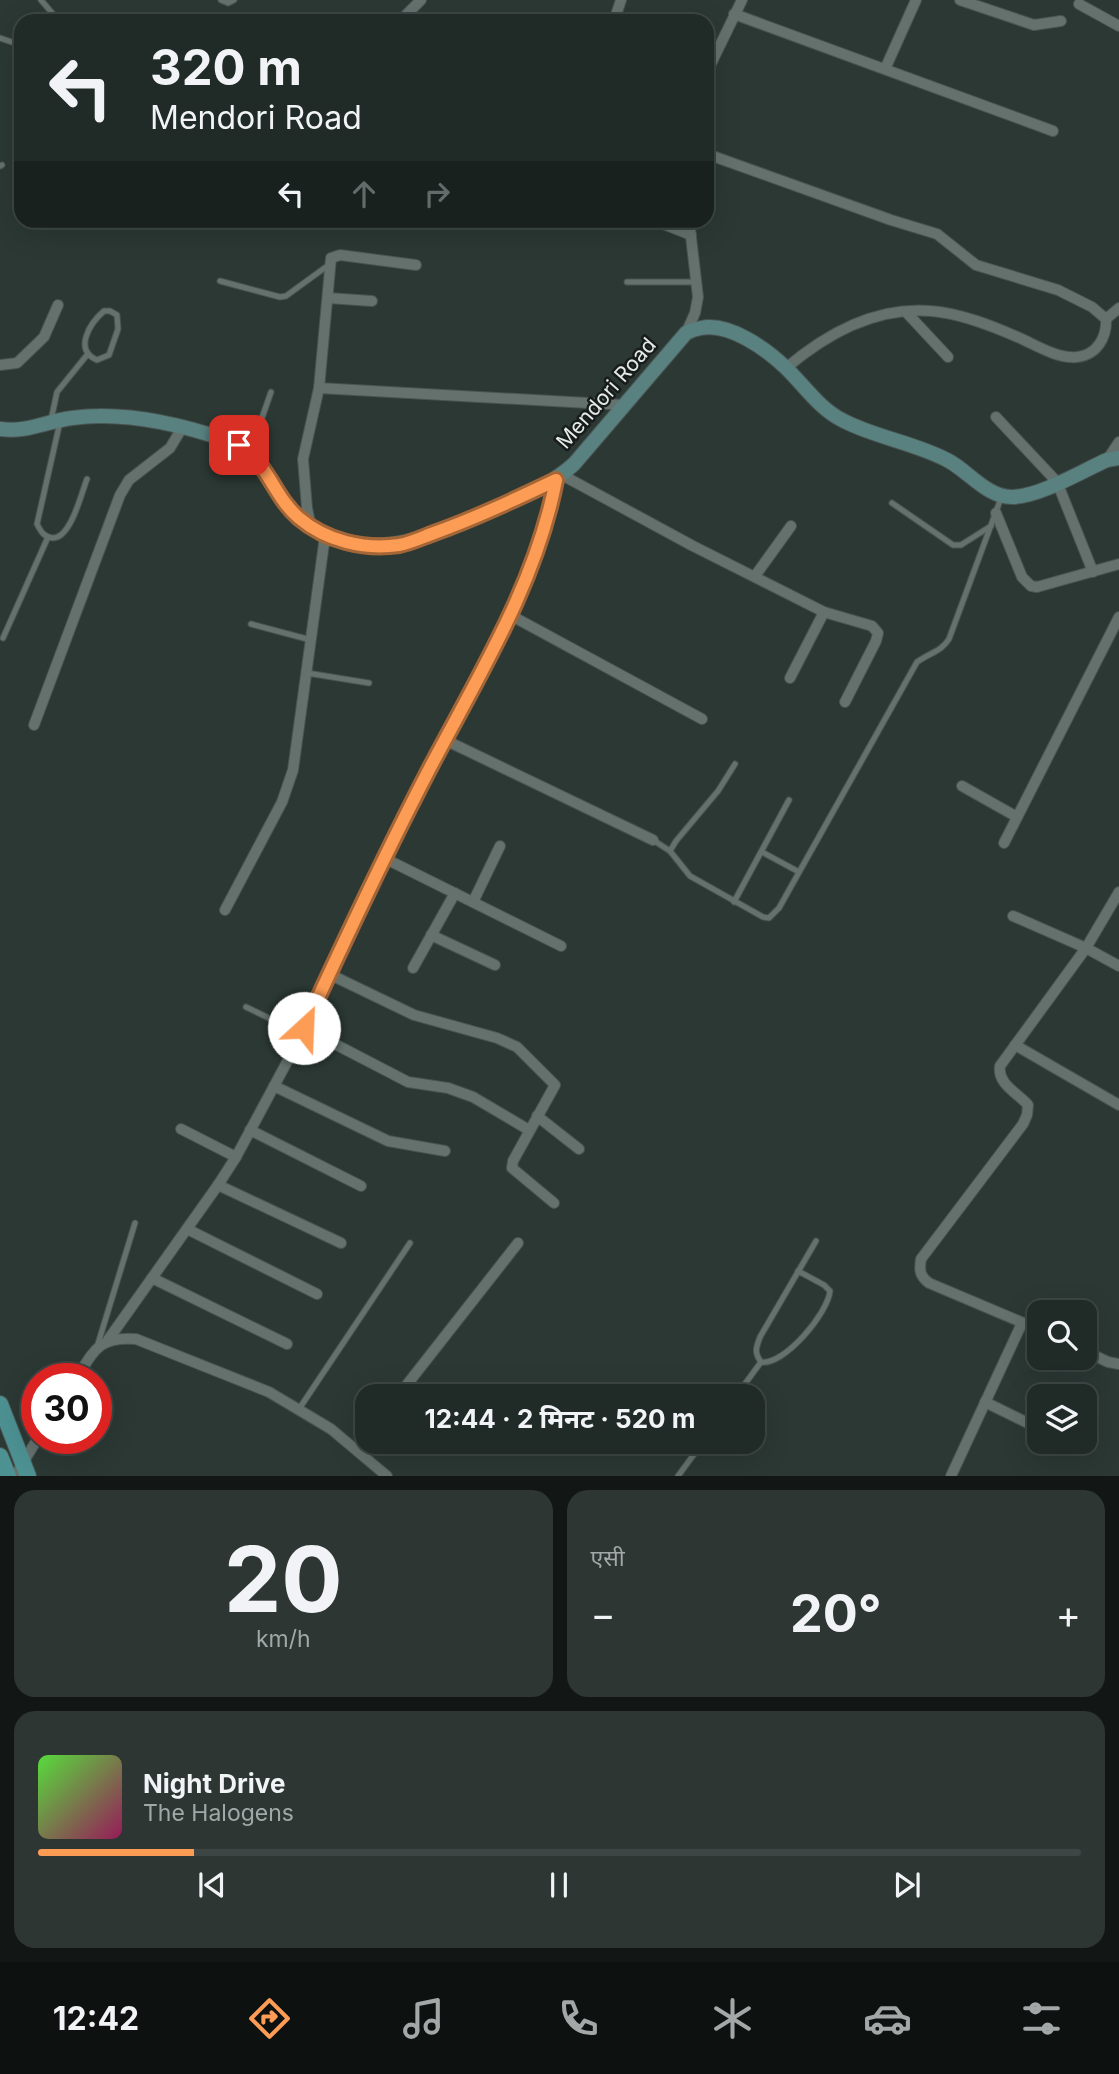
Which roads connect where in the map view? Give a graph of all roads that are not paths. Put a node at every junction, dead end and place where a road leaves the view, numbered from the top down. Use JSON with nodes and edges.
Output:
{"nodes":[{"id":1,"x":41,"y":0,"type":"edge"},
{"id":2,"x":221,"y":0,"type":"edge"},
{"id":3,"x":234,"y":0,"type":"edge"},
{"id":4,"x":421,"y":0,"type":"edge"},
{"id":5,"x":742,"y":0,"type":"edge"},
{"id":6,"x":916,"y":0,"type":"edge"},
{"id":7,"x":960,"y":0,"type":"edge"},
{"id":8,"x":1079,"y":4,"type":"dead end"},
{"id":9,"x":53,"y":14,"type":"edge"},
{"id":10,"x":407,"y":14,"type":"edge"},
{"id":11,"x":734,"y":14,"type":"junction"},
{"id":12,"x":1060,"y":21,"type":"dead end"},
{"id":13,"x":1119,"y":26,"type":"edge"},
{"id":14,"x":714,"y":43,"type":"edge"},
{"id":15,"x":886,"y":69,"type":"junction"},
{"id":16,"x":1053,"y":131,"type":"dead end"},
{"id":17,"x":714,"y":157,"type":"edge"},
{"id":18,"x":673,"y":228,"type":"edge"},
{"id":19,"x":690,"y":228,"type":"edge"},
{"id":20,"x":691,"y":235,"type":"junction"},
{"id":21,"x":330,"y":264,"type":"junction"},
{"id":22,"x":416,"y":265,"type":"dead end"},
{"id":23,"x":220,"y":281,"type":"dead end"},
{"id":24,"x":627,"y":282,"type":"dead end"},
{"id":25,"x":697,"y":282,"type":"junction"},
{"id":26,"x":328,"y":298,"type":"junction"},
{"id":27,"x":372,"y":301,"type":"dead end"},
{"id":28,"x":58,"y":305,"type":"dead end"},
{"id":29,"x":1119,"y":308,"type":"edge"},
{"id":30,"x":906,"y":312,"type":"junction"},
{"id":31,"x":1106,"y":319,"type":"junction"},
{"id":32,"x":686,"y":333,"type":"junction"},
{"id":33,"x":87,"y":355,"type":"junction"},
{"id":34,"x":948,"y":358,"type":"dead end"},
{"id":35,"x":0,"y":365,"type":"edge"},
{"id":36,"x":786,"y":368,"type":"junction"},
{"id":37,"x":319,"y":387,"type":"junction"},
{"id":38,"x":271,"y":392,"type":"dead end"},
{"id":39,"x":624,"y":405,"type":"junction"},
{"id":40,"x":996,"y":417,"type":"dead end"},
{"id":41,"x":55,"y":422,"type":"junction"},
{"id":42,"x":182,"y":428,"type":"junction"},
{"id":43,"x":0,"y":429,"type":"edge"},
{"id":44,"x":1119,"y":442,"type":"edge"},
{"id":45,"x":250,"y":452,"type":"junction"},
{"id":46,"x":1113,"y":459,"type":"edge"},
{"id":47,"x":559,"y":477,"type":"junction"},
{"id":48,"x":87,"y":479,"type":"dead end"},
{"id":49,"x":1057,"y":482,"type":"junction"},
{"id":50,"x":1002,"y":495,"type":"junction"},
{"id":51,"x":892,"y":502,"type":"dead end"},
{"id":52,"x":996,"y":513,"type":"junction"},
{"id":53,"x":792,"y":526,"type":"dead end"},
{"id":54,"x":991,"y":526,"type":"junction"},
{"id":55,"x":311,"y":528,"type":"junction"},
{"id":56,"x":325,"y":536,"type":"junction"},
{"id":57,"x":48,"y":537,"type":"junction"},
{"id":58,"x":1119,"y":564,"type":"edge"},
{"id":59,"x":1093,"y":572,"type":"junction"},
{"id":60,"x":755,"y":576,"type":"junction"},
{"id":61,"x":824,"y":612,"type":"junction"},
{"id":62,"x":510,"y":615,"type":"junction"},
{"id":63,"x":1119,"y":617,"type":"edge"},
{"id":64,"x":251,"y":624,"type":"dead end"},
{"id":65,"x":3,"y":638,"type":"dead end"},
{"id":66,"x":311,"y":640,"type":"junction"},
{"id":67,"x":307,"y":673,"type":"junction"},
{"id":68,"x":790,"y":678,"type":"dead end"},
{"id":69,"x":369,"y":683,"type":"dead end"},
{"id":70,"x":845,"y":702,"type":"dead end"},
{"id":71,"x":702,"y":719,"type":"dead end"},
{"id":72,"x":34,"y":725,"type":"dead end"},
{"id":73,"x":445,"y":740,"type":"junction"},
{"id":74,"x":735,"y":764,"type":"dead end"},
{"id":75,"x":962,"y":786,"type":"dead end"},
{"id":76,"x":789,"y":800,"type":"dead end"},
{"id":77,"x":1017,"y":817,"type":"junction"},
{"id":78,"x":653,"y":840,"type":"joint"},
{"id":79,"x":1003,"y":843,"type":"dead end"},
{"id":80,"x":500,"y":846,"type":"dead end"},
{"id":81,"x":670,"y":851,"type":"junction"},
{"id":82,"x":762,"y":852,"type":"junction"},
{"id":83,"x":384,"y":858,"type":"junction"},
{"id":84,"x":799,"y":872,"type":"junction"},
{"id":85,"x":1119,"y":892,"type":"edge"},
{"id":86,"x":455,"y":893,"type":"junction"},
{"id":87,"x":474,"y":902,"type":"junction"},
{"id":88,"x":734,"y":902,"type":"junction"},
{"id":89,"x":225,"y":910,"type":"dead end"},
{"id":90,"x":1013,"y":916,"type":"dead end"},
{"id":91,"x":431,"y":936,"type":"junction"},
{"id":92,"x":561,"y":946,"type":"dead end"},
{"id":93,"x":1086,"y":948,"type":"junction"},
{"id":94,"x":495,"y":965,"type":"dead end"},
{"id":95,"x":1119,"y":966,"type":"edge"},
{"id":96,"x":413,"y":968,"type":"dead end"},
{"id":97,"x":329,"y":974,"type":"junction"},
{"id":98,"x":246,"y":1007,"type":"dead end"},
{"id":99,"x":303,"y":1031,"type":"junction"},
{"id":100,"x":1015,"y":1045,"type":"junction"},
{"id":101,"x":274,"y":1086,"type":"junction"},
{"id":102,"x":1119,"y":1105,"type":"edge"},
{"id":103,"x":537,"y":1116,"type":"junction"},
{"id":104,"x":181,"y":1129,"type":"dead end"},
{"id":105,"x":250,"y":1130,"type":"junction"},
{"id":106,"x":529,"y":1130,"type":"junction"},
{"id":107,"x":579,"y":1149,"type":"dead end"},
{"id":108,"x":445,"y":1151,"type":"dead end"},
{"id":109,"x":236,"y":1157,"type":"junction"},
{"id":110,"x":218,"y":1185,"type":"junction"},
{"id":111,"x":361,"y":1186,"type":"dead end"},
{"id":112,"x":554,"y":1203,"type":"dead end"},
{"id":113,"x":135,"y":1223,"type":"dead end"},
{"id":114,"x":187,"y":1229,"type":"junction"},
{"id":115,"x":816,"y":1241,"type":"dead end"},
{"id":116,"x":341,"y":1242,"type":"dead end"},
{"id":117,"x":410,"y":1242,"type":"dead end"},
{"id":118,"x":518,"y":1242,"type":"dead end"},
{"id":119,"x":798,"y":1271,"type":"junction"},
{"id":120,"x":152,"y":1278,"type":"junction"},
{"id":121,"x":317,"y":1294,"type":"dead end"},
{"id":122,"x":1022,"y":1323,"type":"junction"},
{"id":123,"x":1027,"y":1325,"type":"edge"},
{"id":124,"x":108,"y":1340,"type":"junction"},
{"id":125,"x":286,"y":1344,"type":"dead end"},
{"id":126,"x":97,"y":1347,"type":"junction"},
{"id":127,"x":1097,"y":1357,"type":"edge"},
{"id":128,"x":761,"y":1362,"type":"junction"},
{"id":129,"x":86,"y":1363,"type":"edge"},
{"id":130,"x":1119,"y":1364,"type":"edge"},
{"id":131,"x":407,"y":1384,"type":"edge"},
{"id":132,"x":745,"y":1384,"type":"edge"},
{"id":133,"x":985,"y":1402,"type":"junction"},
{"id":134,"x":0,"y":1404,"type":"edge"},
{"id":135,"x":299,"y":1409,"type":"junction"},
{"id":136,"x":1027,"y":1423,"type":"edge"},
{"id":137,"x":355,"y":1448,"type":"edge"},
{"id":138,"x":30,"y":1454,"type":"edge"},
{"id":139,"x":362,"y":1454,"type":"edge"},
{"id":140,"x":694,"y":1454,"type":"edge"},
{"id":141,"x":0,"y":1456,"type":"edge"},
{"id":142,"x":22,"y":1471,"type":"edge"},
{"id":143,"x":8,"y":1475,"type":"edge"},
{"id":144,"x":387,"y":1475,"type":"edge"},
{"id":145,"x":678,"y":1475,"type":"edge"},
{"id":146,"x":951,"y":1475,"type":"edge"}],
"edges":[{"from":1,"to":9,"type":"lane"},
{"from":2,"to":3,"type":"lane"},
{"from":4,"to":10,"type":"street"},
{"from":5,"to":11,"type":"street"},
{"from":6,"to":15,"type":"street"},
{"from":7,"to":12,"type":"street"},
{"from":8,"to":13,"type":"street"},
{"from":11,"to":14,"type":"street"},
{"from":11,"to":15,"type":"street"},
{"from":15,"to":16,"type":"street"},
{"from":17,"to":31,"type":"street"},
{"from":18,"to":20,"type":"street"},
{"from":19,"to":20,"type":"street"},
{"from":20,"to":25,"type":"street"},
{"from":21,"to":22,"type":"street"},
{"from":21,"to":23,"type":"lane"},
{"from":21,"to":26,"type":"street"},
{"from":24,"to":25,"type":"lane"},
{"from":25,"to":32,"type":"street"},
{"from":26,"to":27,"type":"street"},
{"from":26,"to":37,"type":"street"},
{"from":28,"to":35,"type":"street"},
{"from":29,"to":31,"type":"street"},
{"from":30,"to":31,"type":"street"},
{"from":30,"to":34,"type":"street"},
{"from":30,"to":36,"type":"street"},
{"from":32,"to":36,"type":"main road","name":"Mendori Road"},
{"from":32,"to":39,"type":"main road","name":"Mendori Road"},
{"from":33,"to":33,"type":"lane"},
{"from":33,"to":41,"type":"lane"},
{"from":36,"to":50,"type":"main road","name":"Mendori Road"},
{"from":37,"to":39,"type":"street"},
{"from":37,"to":55,"type":"street"},
{"from":38,"to":45,"type":"lane"},
{"from":39,"to":47,"type":"main road","name":"Mendori Road"},
{"from":40,"to":49,"type":"street"},
{"from":41,"to":42,"type":"main road","name":"Mendori Road"},
{"from":41,"to":43,"type":"main road","name":"Mendori Road"},
{"from":41,"to":57,"type":"lane"},
{"from":42,"to":45,"type":"main road","name":"Mendori Road"},
{"from":42,"to":72,"type":"street"},
{"from":44,"to":46,"type":"street"},
{"from":45,"to":55,"type":"main road","name":"Mendori Road"},
{"from":46,"to":49,"type":"main road"},
{"from":47,"to":56,"type":"main road","name":"Mendori Road"},
{"from":47,"to":60,"type":"street"},
{"from":47,"to":62,"type":"street"},
{"from":48,"to":57,"type":"lane"},
{"from":49,"to":50,"type":"main road"},
{"from":49,"to":59,"type":"street"},
{"from":50,"to":52,"type":"lane"},
{"from":51,"to":54,"type":"lane"},
{"from":52,"to":54,"type":"lane"},
{"from":52,"to":59,"type":"street"},
{"from":53,"to":60,"type":"street"},
{"from":54,"to":84,"type":"lane"},
{"from":55,"to":56,"type":"main road","name":"Mendori Road"},
{"from":56,"to":66,"type":"street"},
{"from":57,"to":65,"type":"lane"},
{"from":58,"to":59,"type":"street"},
{"from":60,"to":61,"type":"street"},
{"from":61,"to":68,"type":"street"},
{"from":61,"to":70,"type":"street"},
{"from":62,"to":71,"type":"street"},
{"from":62,"to":73,"type":"street"},
{"from":63,"to":77,"type":"street"},
{"from":64,"to":66,"type":"lane"},
{"from":66,"to":67,"type":"street"},
{"from":67,"to":69,"type":"lane"},
{"from":67,"to":89,"type":"street"},
{"from":73,"to":78,"type":"street"},
{"from":73,"to":83,"type":"street"},
{"from":74,"to":81,"type":"lane"},
{"from":75,"to":77,"type":"street"},
{"from":76,"to":82,"type":"lane"},
{"from":77,"to":79,"type":"street"},
{"from":78,"to":81,"type":"lane"},
{"from":80,"to":87,"type":"street"},
{"from":81,"to":88,"type":"lane"},
{"from":82,"to":84,"type":"lane"},
{"from":82,"to":88,"type":"lane"},
{"from":83,"to":86,"type":"street"},
{"from":83,"to":97,"type":"street"},
{"from":84,"to":88,"type":"lane"},
{"from":85,"to":93,"type":"street"},
{"from":86,"to":87,"type":"street"},
{"from":86,"to":91,"type":"street"},
{"from":87,"to":92,"type":"street"},
{"from":90,"to":93,"type":"street"},
{"from":91,"to":94,"type":"street"},
{"from":91,"to":96,"type":"street"},
{"from":93,"to":95,"type":"street"},
{"from":93,"to":100,"type":"street"},
{"from":97,"to":99,"type":"street"},
{"from":97,"to":103,"type":"street"},
{"from":98,"to":99,"type":"lane"},
{"from":99,"to":101,"type":"street"},
{"from":99,"to":106,"type":"street"},
{"from":100,"to":102,"type":"street"},
{"from":100,"to":122,"type":"street"},
{"from":101,"to":105,"type":"street"},
{"from":101,"to":108,"type":"street"},
{"from":103,"to":106,"type":"street"},
{"from":103,"to":107,"type":"street"},
{"from":104,"to":109,"type":"street"},
{"from":105,"to":109,"type":"street"},
{"from":105,"to":111,"type":"street"},
{"from":106,"to":112,"type":"street"},
{"from":109,"to":110,"type":"street"},
{"from":110,"to":114,"type":"street"},
{"from":110,"to":116,"type":"street"},
{"from":113,"to":126,"type":"lane"},
{"from":114,"to":120,"type":"street"},
{"from":114,"to":121,"type":"street"},
{"from":115,"to":119,"type":"lane"},
{"from":117,"to":135,"type":"lane"},
{"from":118,"to":131,"type":"street"},
{"from":119,"to":128,"type":"lane"},
{"from":119,"to":128,"type":"lane"},
{"from":120,"to":124,"type":"street"},
{"from":120,"to":125,"type":"street"},
{"from":122,"to":123,"type":"street"},
{"from":122,"to":133,"type":"street"},
{"from":124,"to":126,"type":"street"},
{"from":124,"to":135,"type":"street"},
{"from":126,"to":129,"type":"street"},
{"from":127,"to":130,"type":"street"},
{"from":128,"to":132,"type":"lane"},
{"from":133,"to":136,"type":"street"},
{"from":133,"to":146,"type":"street"},
{"from":134,"to":142,"type":"main road"},
{"from":135,"to":137,"type":"street"},
{"from":138,"to":142,"type":"street"},
{"from":139,"to":144,"type":"street"},
{"from":140,"to":145,"type":"lane"},
{"from":141,"to":143,"type":"main road"}]}
